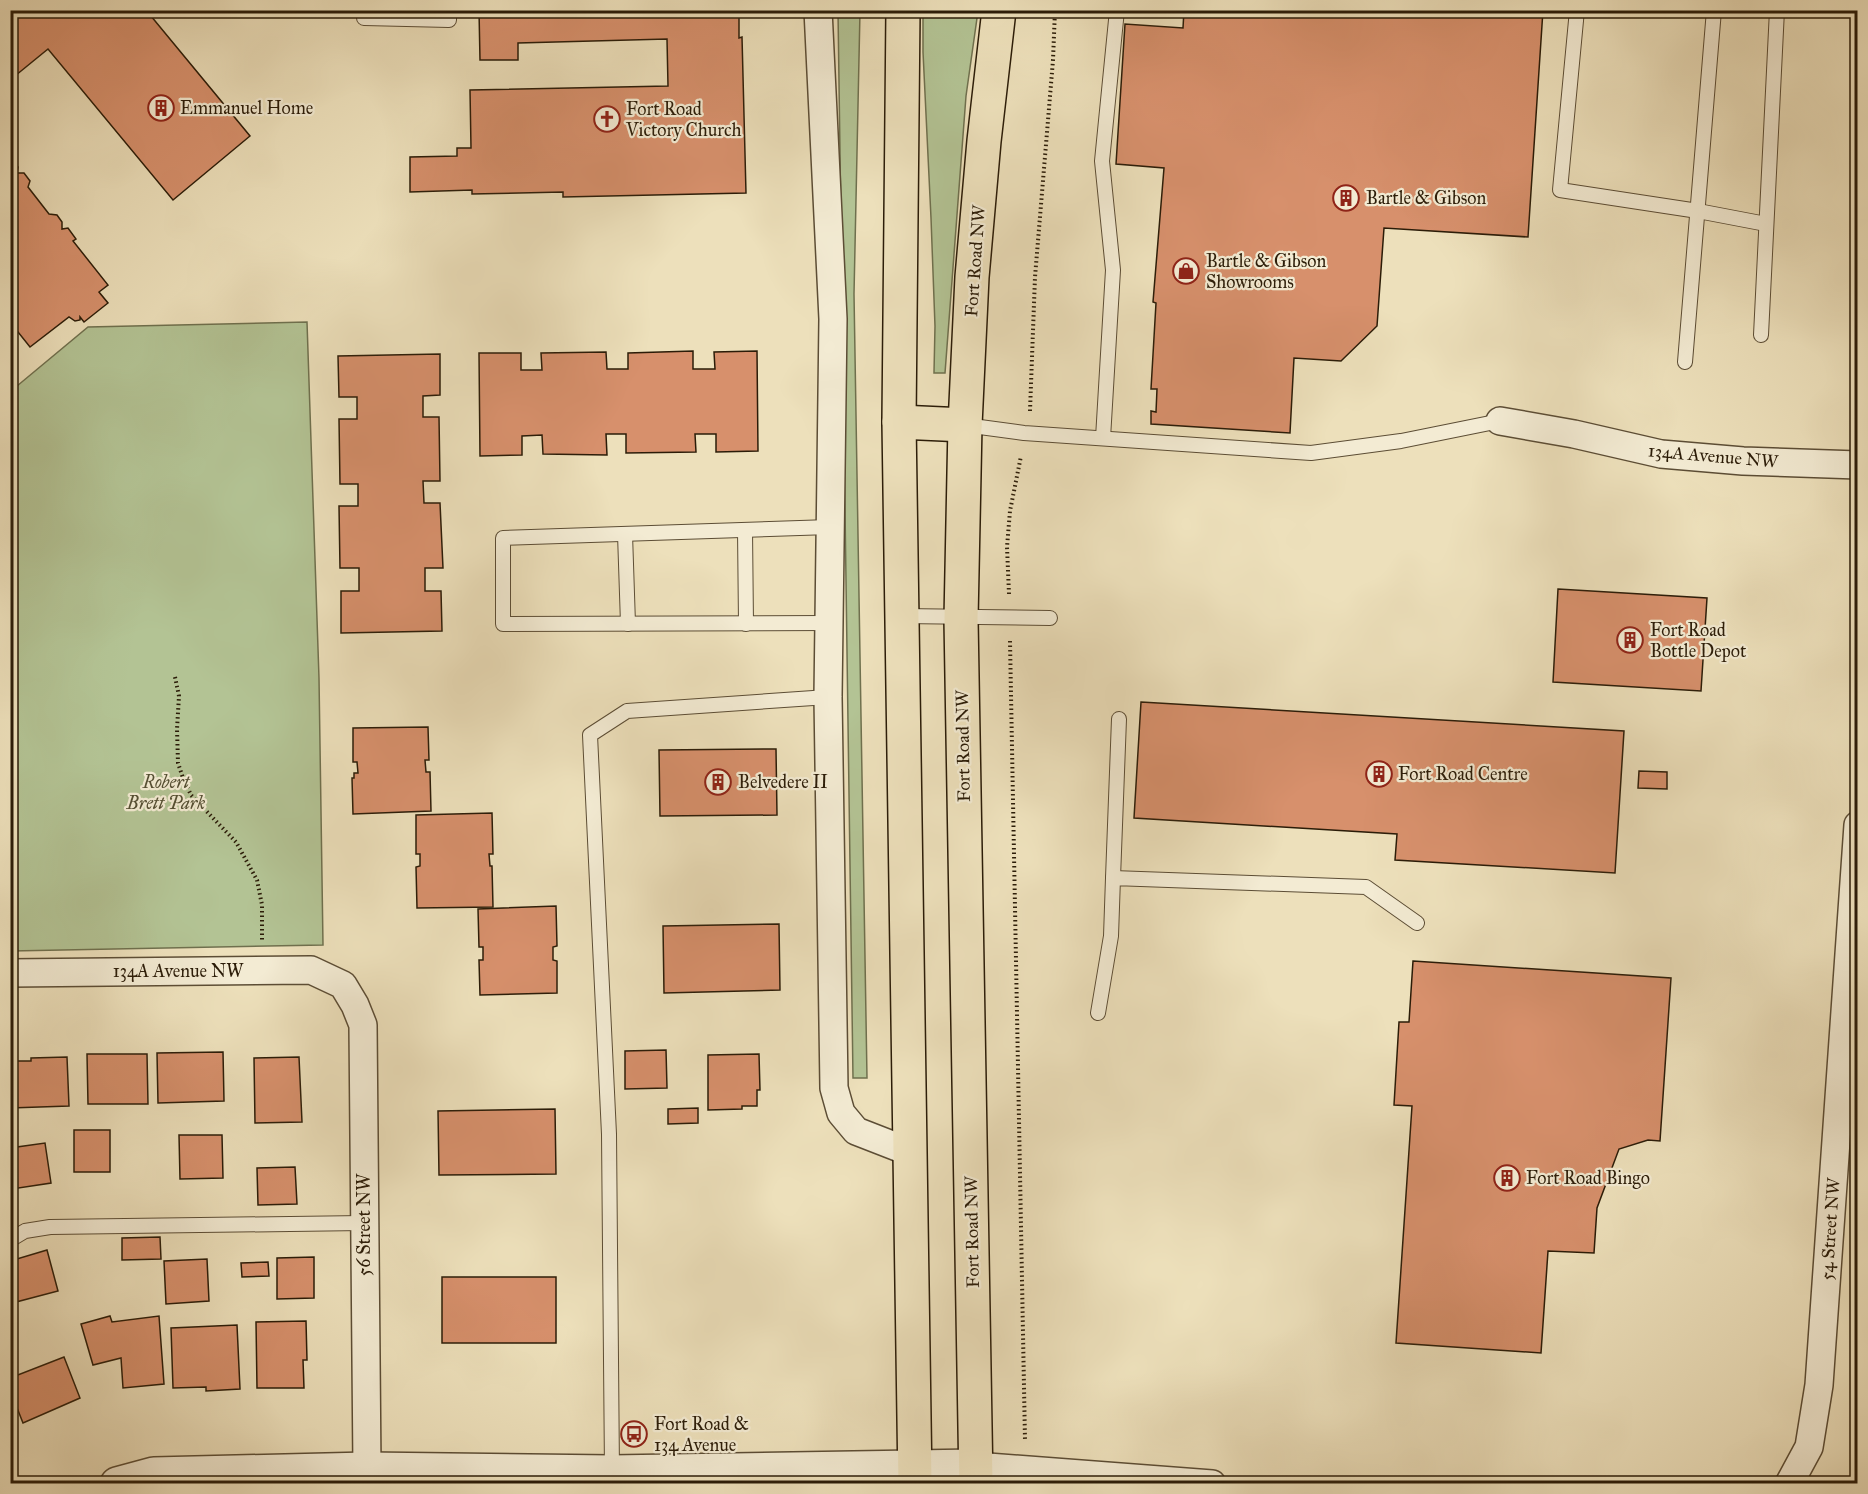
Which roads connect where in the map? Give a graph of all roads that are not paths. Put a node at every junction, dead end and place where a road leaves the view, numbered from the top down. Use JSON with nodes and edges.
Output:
{"nodes":[{"id":1,"x":364,"y":10,"type":"edge"},
{"id":2,"x":449,"y":10,"type":"edge"},
{"id":3,"x":818,"y":10,"type":"edge"},
{"id":4,"x":903,"y":10,"type":"edge"},
{"id":5,"x":999,"y":10,"type":"edge"},
{"id":6,"x":1117,"y":10,"type":"edge"},
{"id":7,"x":1577,"y":10,"type":"edge"},
{"id":8,"x":1714,"y":10,"type":"edge"},
{"id":9,"x":1777,"y":10,"type":"edge"},
{"id":10,"x":1698,"y":211,"type":"junction"},
{"id":11,"x":1766,"y":224,"type":"junction"},
{"id":12,"x":1761,"y":335,"type":"dead end"},
{"id":13,"x":1685,"y":362,"type":"dead end"},
{"id":14,"x":1500,"y":421,"type":"joint"},
{"id":15,"x":899,"y":422,"type":"junction"},
{"id":16,"x":965,"y":425,"type":"junction"},
{"id":17,"x":1103,"y":438,"type":"junction"},
{"id":18,"x":1857,"y":465,"type":"edge"},
{"id":19,"x":830,"y":527,"type":"junction"},
{"id":20,"x":745,"y":530,"type":"junction"},
{"id":21,"x":625,"y":534,"type":"junction"},
{"id":22,"x":902,"y":616,"type":"junction"},
{"id":23,"x":1050,"y":618,"type":"dead end"},
{"id":24,"x":961,"y":619,"type":"junction"},
{"id":25,"x":829,"y":623,"type":"junction"},
{"id":26,"x":628,"y":624,"type":"junction"},
{"id":27,"x":746,"y":624,"type":"junction"},
{"id":28,"x":828,"y":697,"type":"junction"},
{"id":29,"x":1119,"y":718,"type":"dead end"},
{"id":30,"x":1857,"y":825,"type":"edge"},
{"id":31,"x":1113,"y":878,"type":"junction"},
{"id":32,"x":1417,"y":923,"type":"dead end"},
{"id":33,"x":10,"y":972,"type":"edge"},
{"id":34,"x":343,"y":985,"type":"joint"},
{"id":35,"x":1098,"y":1013,"type":"dead end"},
{"id":36,"x":910,"y":1152,"type":"junction"},
{"id":37,"x":363,"y":1223,"type":"junction"},
{"id":38,"x":10,"y":1240,"type":"edge"},
{"id":39,"x":367,"y":1469,"type":"junction"},
{"id":40,"x":914,"y":1475,"type":"edge"},
{"id":41,"x":976,"y":1475,"type":"edge"},
{"id":42,"x":612,"y":1478,"type":"edge"},
{"id":43,"x":117,"y":1484,"type":"edge"},
{"id":44,"x":1212,"y":1484,"type":"edge"},
{"id":45,"x":1789,"y":1484,"type":"edge"}],
"edges":[{"from":1,"to":2,"type":"lane"},
{"from":3,"to":19,"type":"street"},
{"from":4,"to":15,"type":"main road"},
{"from":5,"to":16,"type":"main road","name":"Fort Road NW"},
{"from":6,"to":17,"type":"lane"},
{"from":7,"to":10,"type":"lane"},
{"from":8,"to":10,"type":"lane"},
{"from":9,"to":11,"type":"lane"},
{"from":10,"to":11,"type":"lane"},
{"from":10,"to":13,"type":"lane"},
{"from":11,"to":12,"type":"lane"},
{"from":14,"to":17,"type":"lane"},
{"from":14,"to":18,"type":"street","name":"134A Avenue NW"},
{"from":15,"to":16,"type":"main road"},
{"from":15,"to":22,"type":"main road"},
{"from":16,"to":17,"type":"lane"},
{"from":16,"to":24,"type":"main road","name":"Fort Road NW"},
{"from":19,"to":20,"type":"lane"},
{"from":19,"to":25,"type":"street"},
{"from":20,"to":21,"type":"lane"},
{"from":20,"to":27,"type":"lane"},
{"from":21,"to":26,"type":"lane"},
{"from":21,"to":26,"type":"lane"},
{"from":22,"to":24,"type":"lane"},
{"from":22,"to":36,"type":"main road"},
{"from":23,"to":24,"type":"lane"},
{"from":24,"to":41,"type":"main road","name":"Fort Road NW"},
{"from":25,"to":27,"type":"lane"},
{"from":25,"to":28,"type":"street"},
{"from":26,"to":27,"type":"lane"},
{"from":28,"to":36,"type":"street"},
{"from":28,"to":42,"type":"lane"},
{"from":29,"to":31,"type":"lane"},
{"from":30,"to":45,"type":"street","name":"54 Street NW"},
{"from":31,"to":32,"type":"lane"},
{"from":31,"to":35,"type":"lane"},
{"from":33,"to":34,"type":"street","name":"134A Avenue NW"},
{"from":34,"to":37,"type":"street","name":"56 Street NW"},
{"from":36,"to":40,"type":"main road"},
{"from":37,"to":38,"type":"lane"},
{"from":37,"to":39,"type":"street","name":"56 Street NW"},
{"from":39,"to":42,"type":"street"},
{"from":39,"to":43,"type":"street"},
{"from":40,"to":41,"type":"street"},
{"from":40,"to":42,"type":"street"},
{"from":41,"to":44,"type":"street"}]}
